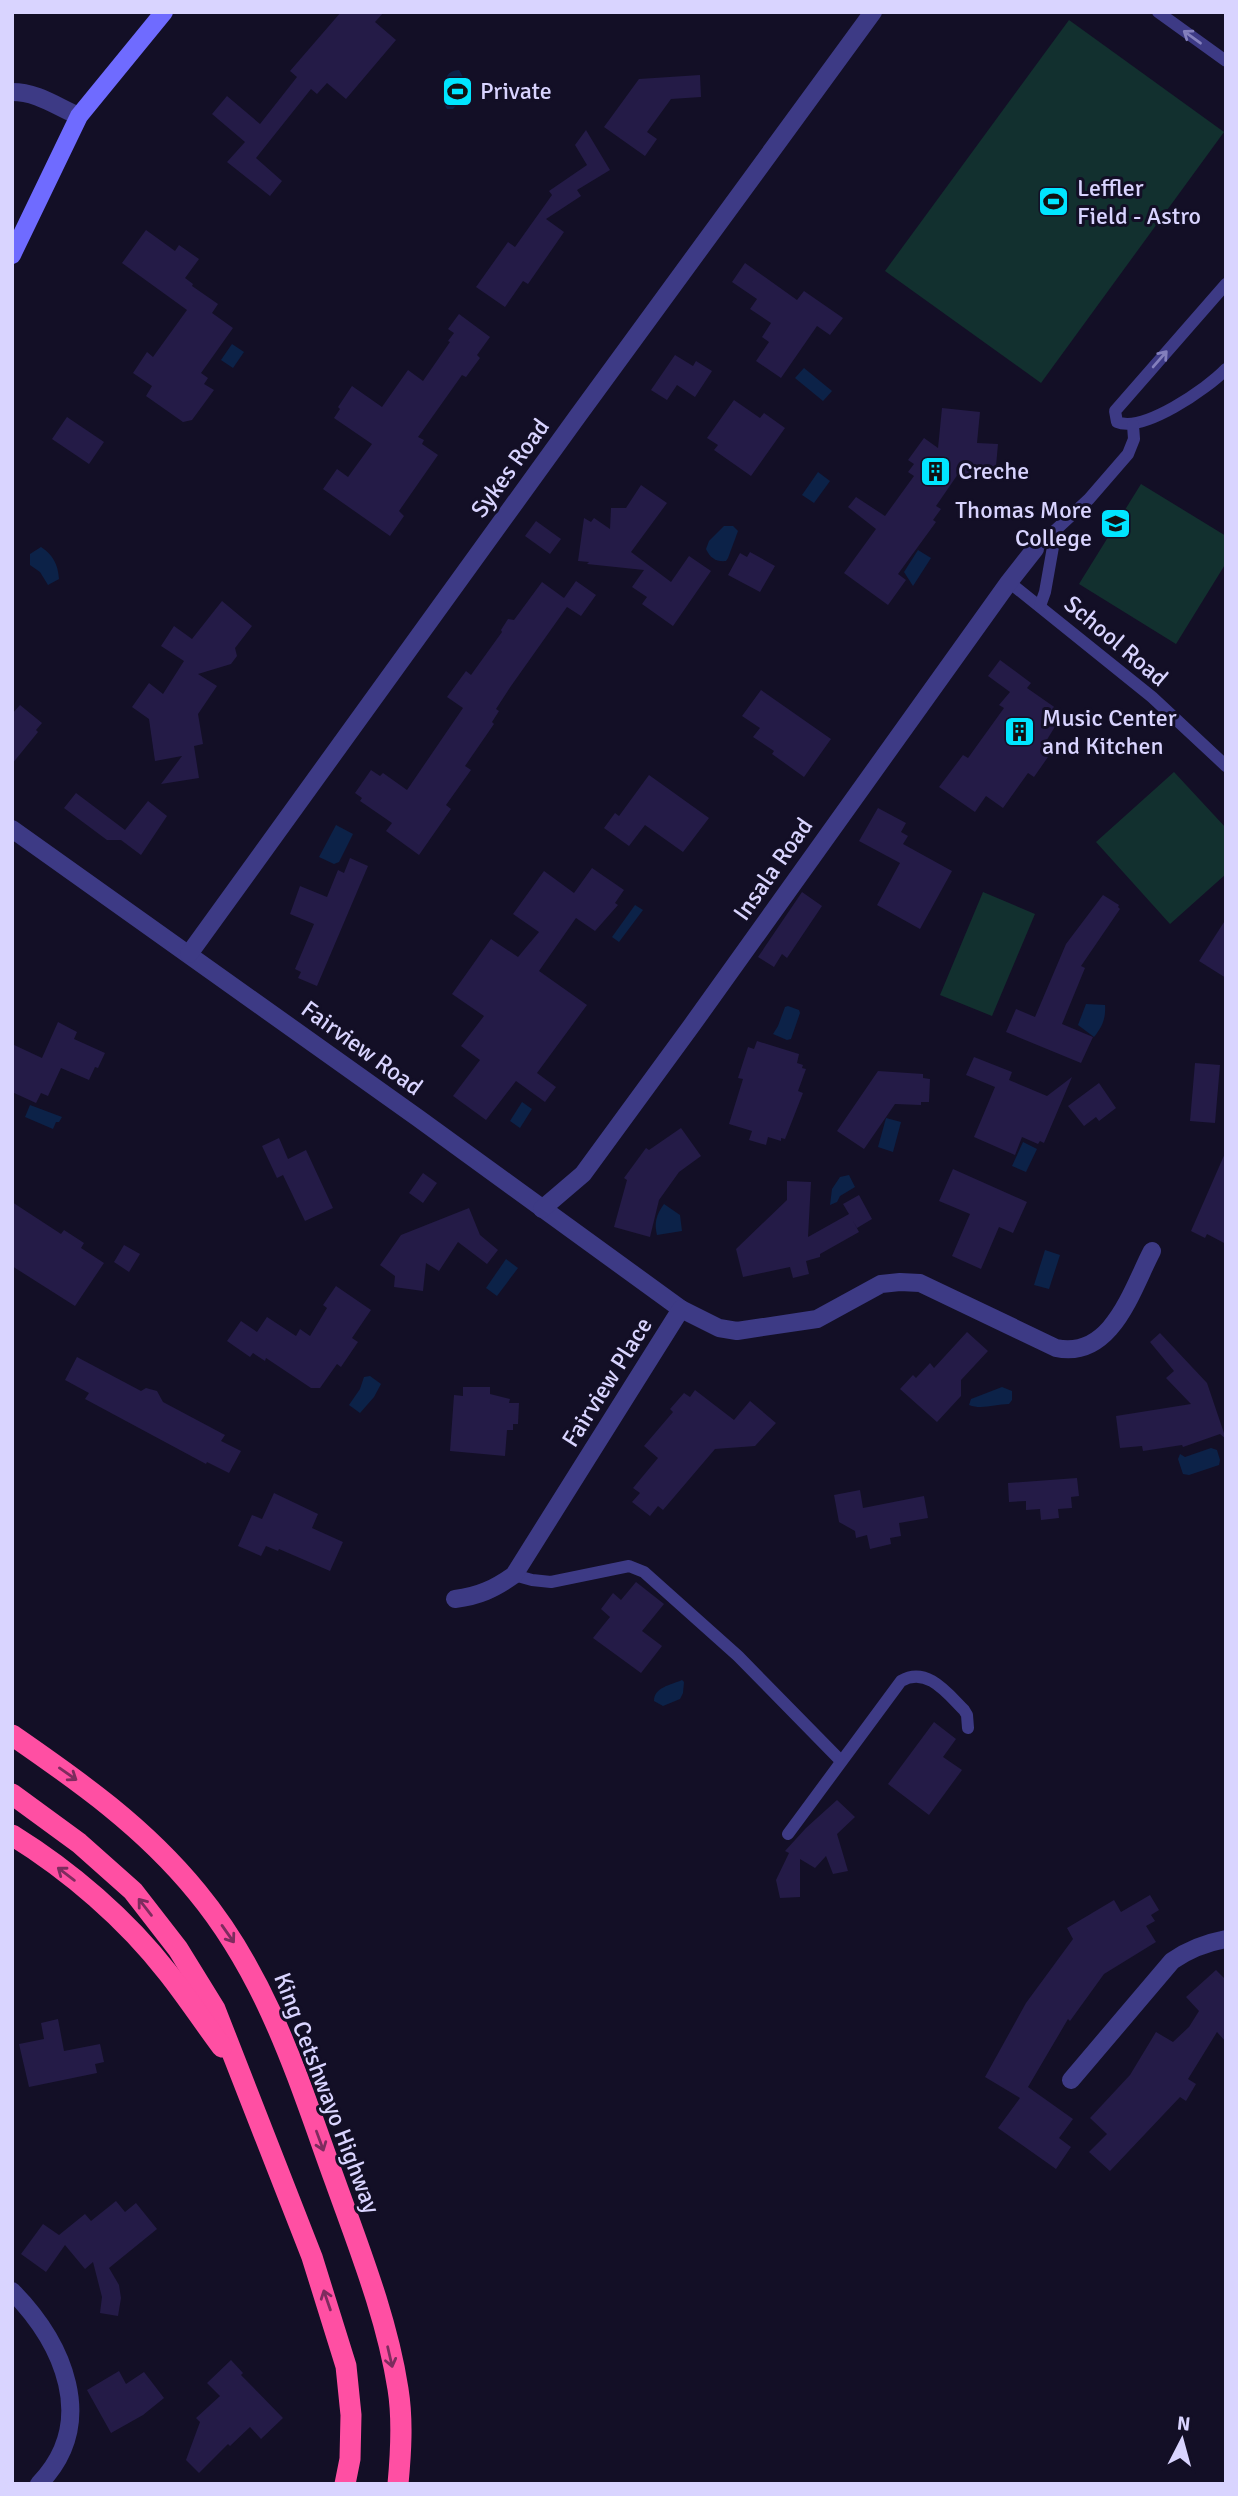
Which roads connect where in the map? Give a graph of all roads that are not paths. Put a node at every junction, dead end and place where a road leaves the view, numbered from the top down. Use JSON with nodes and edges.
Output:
{"nodes":[{"id":1,"x":164,"y":12,"type":"edge"},
{"id":2,"x":873,"y":12,"type":"edge"},
{"id":3,"x":1158,"y":12,"type":"edge"},
{"id":4,"x":1226,"y":61,"type":"edge"},
{"id":5,"x":12,"y":92,"type":"edge"},
{"id":6,"x":72,"y":112,"type":"junction"},
{"id":7,"x":12,"y":255,"type":"edge"},
{"id":8,"x":1226,"y":284,"type":"edge"},
{"id":9,"x":1226,"y":369,"type":"edge"},
{"id":10,"x":1133,"y":425,"type":"junction"},
{"id":11,"x":1056,"y":530,"type":"junction"},
{"id":12,"x":1035,"y":549,"type":"joint"},
{"id":13,"x":1009,"y":582,"type":"junction"},
{"id":14,"x":1040,"y":606,"type":"junction"},
{"id":15,"x":1226,"y":766,"type":"edge"},
{"id":16,"x":12,"y":829,"type":"edge"},
{"id":17,"x":189,"y":954,"type":"junction"},
{"id":18,"x":541,"y":1209,"type":"junction"},
{"id":19,"x":1152,"y":1251,"type":"dead end"},
{"id":20,"x":681,"y":1309,"type":"junction"},
{"id":21,"x":514,"y":1575,"type":"junction"},
{"id":22,"x":455,"y":1599,"type":"dead end"},
{"id":23,"x":968,"y":1728,"type":"dead end"},
{"id":24,"x":12,"y":1735,"type":"edge"},
{"id":25,"x":841,"y":1760,"type":"junction"},
{"id":26,"x":12,"y":1794,"type":"edge"},
{"id":27,"x":788,"y":1834,"type":"dead end"},
{"id":28,"x":12,"y":1835,"type":"edge"},
{"id":29,"x":1226,"y":1939,"type":"edge"},
{"id":30,"x":239,"y":2071,"type":"junction"},
{"id":31,"x":1070,"y":2080,"type":"dead end"},
{"id":32,"x":12,"y":2291,"type":"edge"},
{"id":33,"x":39,"y":2484,"type":"edge"},
{"id":34,"x":345,"y":2484,"type":"edge"},
{"id":35,"x":398,"y":2484,"type":"edge"}],
"edges":[{"from":1,"to":6,"type":"main road"},
{"from":2,"to":17,"type":"street","name":"Sykes Road"},
{"from":4,"to":3,"type":"lane","one_way":true},
{"from":5,"to":6,"type":"street"},
{"from":6,"to":7,"type":"main road"},
{"from":10,"to":8,"type":"lane","one_way":true},
{"from":9,"to":10,"type":"lane"},
{"from":10,"to":11,"type":"lane"},
{"from":11,"to":12,"type":"lane"},
{"from":11,"to":14,"type":"lane","name":"School Road"},
{"from":12,"to":13,"type":"street","name":"Insala Road"},
{"from":13,"to":14,"type":"lane","name":"School Road"},
{"from":13,"to":18,"type":"street","name":"Insala Road"},
{"from":14,"to":15,"type":"lane","name":"School Road"},
{"from":16,"to":17,"type":"street","name":"Fairview Road"},
{"from":17,"to":18,"type":"street","name":"Fairview Road"},
{"from":18,"to":20,"type":"street","name":"Fairview Road"},
{"from":19,"to":20,"type":"street","name":"Fairview Place"},
{"from":20,"to":21,"type":"street","name":"Fairview Place"},
{"from":21,"to":22,"type":"street","name":"Fairview Place"},
{"from":21,"to":25,"type":"lane"},
{"from":23,"to":25,"type":"lane"},
{"from":24,"to":35,"type":"highway","name":"King Cetshwayo Highway","one_way":true},
{"from":25,"to":27,"type":"lane"},
{"from":30,"to":26,"type":"highway","one_way":true},
{"from":30,"to":28,"type":"highway","one_way":true},
{"from":29,"to":31,"type":"street"},
{"from":34,"to":30,"type":"highway","one_way":true},
{"from":32,"to":33,"type":"street"}]}
